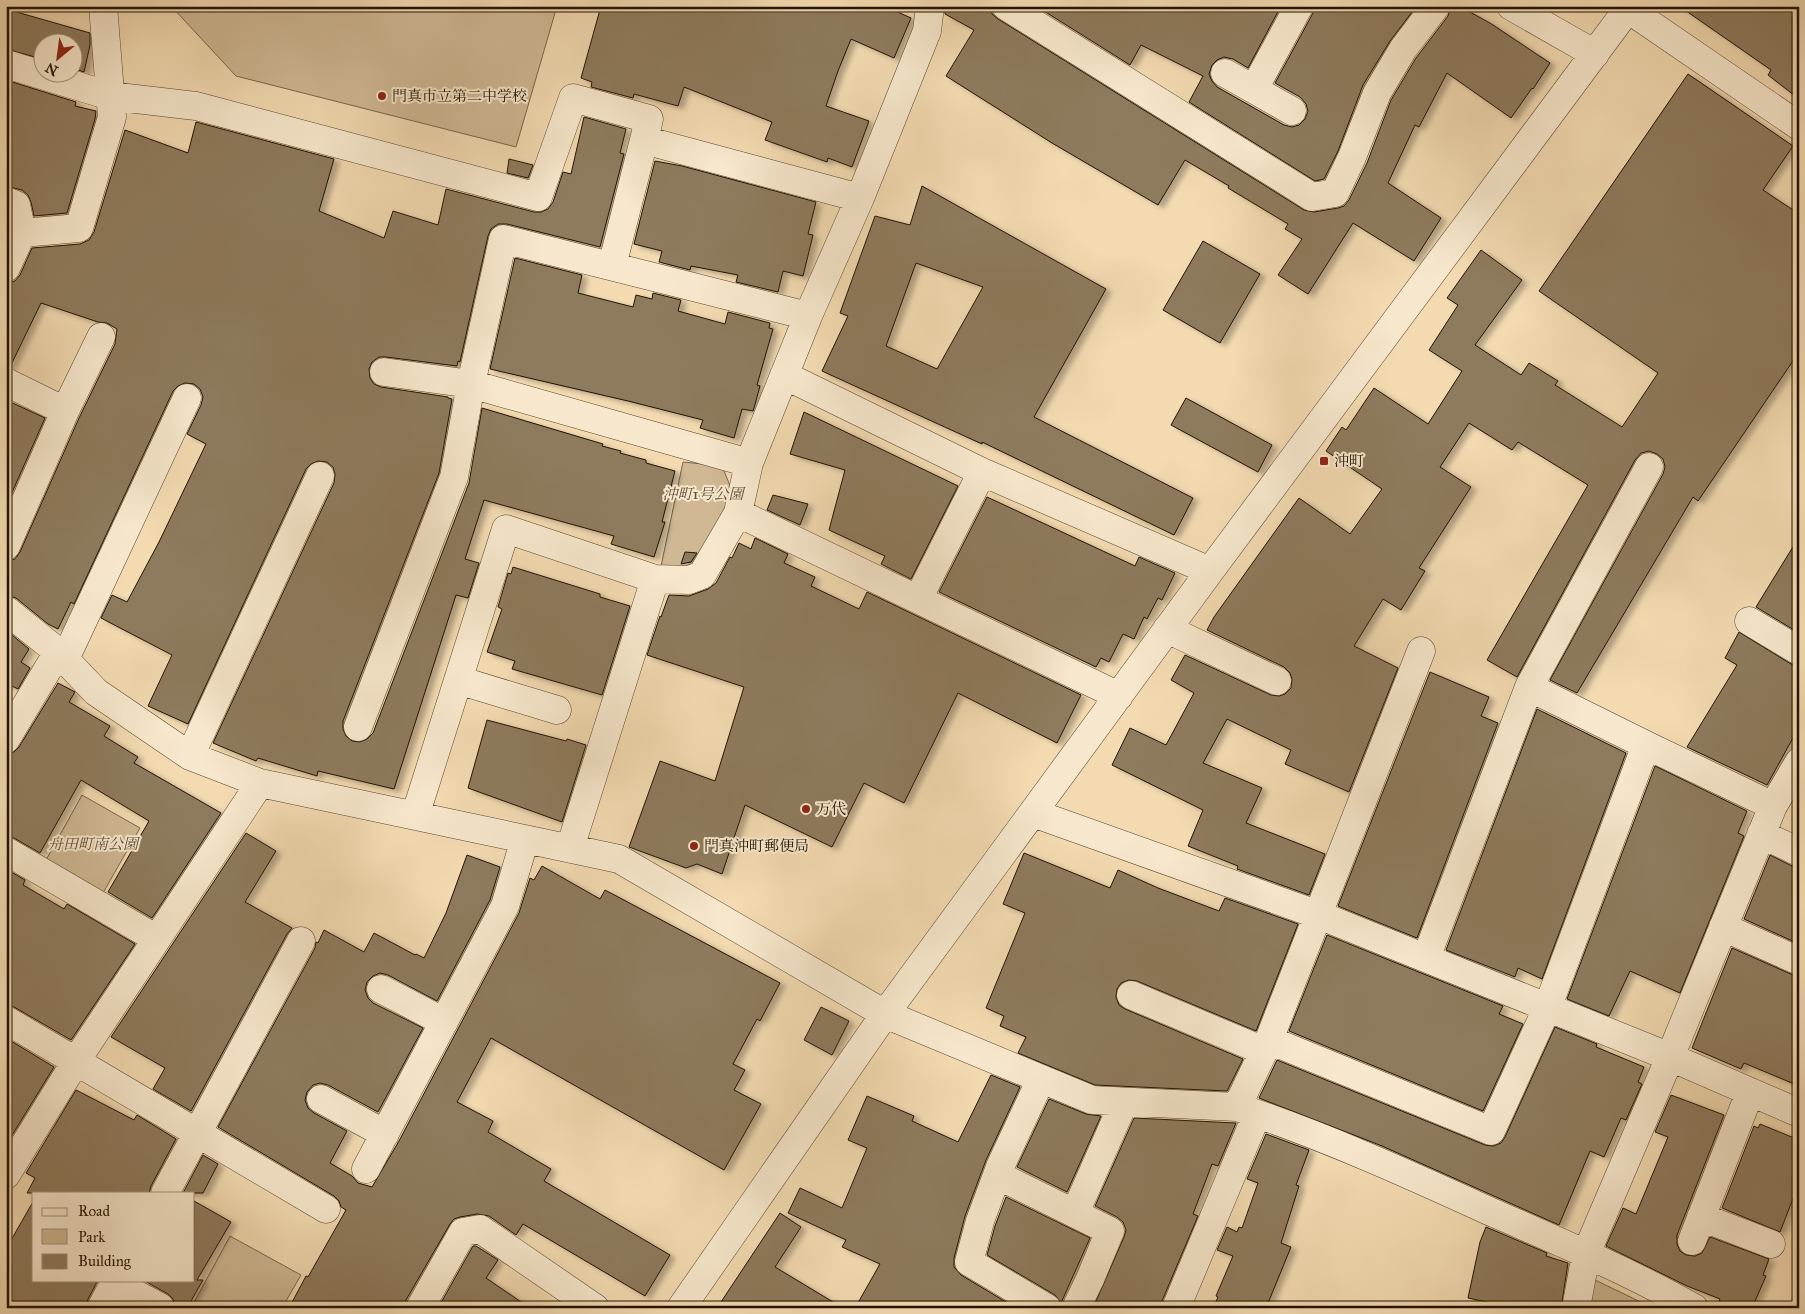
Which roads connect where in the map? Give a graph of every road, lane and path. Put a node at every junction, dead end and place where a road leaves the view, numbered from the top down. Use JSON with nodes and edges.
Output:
{"nodes":[{"id":1,"x":103,"y":6,"type":"edge"},
{"id":2,"x":930,"y":6,"type":"edge"},
{"id":3,"x":1006,"y":6,"type":"edge"},
{"id":4,"x":1299,"y":6,"type":"edge"},
{"id":5,"x":1436,"y":6,"type":"edge"},
{"id":6,"x":1511,"y":6,"type":"edge"},
{"id":7,"x":1629,"y":8,"type":"edge"},
{"id":8,"x":1595,"y":54,"type":"junction"},
{"id":9,"x":6,"y":64,"type":"edge"},
{"id":10,"x":1225,"y":73,"type":"dead end"},
{"id":11,"x":1254,"y":89,"type":"junction"},
{"id":12,"x":110,"y":96,"type":"junction"},
{"id":13,"x":1292,"y":111,"type":"dead end"},
{"id":14,"x":1799,"y":126,"type":"edge"},
{"id":15,"x":644,"y":140,"type":"junction"},
{"id":16,"x":860,"y":198,"type":"junction"},
{"id":17,"x":6,"y":200,"type":"edge"},
{"id":18,"x":22,"y":233,"type":"junction"},
{"id":19,"x":612,"y":266,"type":"junction"},
{"id":20,"x":6,"y":268,"type":"edge"},
{"id":21,"x":808,"y":316,"type":"junction"},
{"id":22,"x":102,"y":337,"type":"dead end"},
{"id":23,"x":384,"y":372,"type":"dead end"},
{"id":24,"x":784,"y":375,"type":"junction"},
{"id":25,"x":6,"y":382,"type":"edge"},
{"id":26,"x":471,"y":384,"type":"junction"},
{"id":27,"x":187,"y":398,"type":"dead end"},
{"id":28,"x":65,"y":411,"type":"junction"},
{"id":29,"x":749,"y":463,"type":"junction"},
{"id":30,"x":1649,"y":467,"type":"dead end"},
{"id":31,"x":982,"y":472,"type":"junction"},
{"id":32,"x":320,"y":476,"type":"dead end"},
{"id":33,"x":738,"y":513,"type":"junction"},
{"id":34,"x":6,"y":546,"type":"edge"},
{"id":35,"x":1210,"y":571,"type":"junction"},
{"id":36,"x":655,"y":579,"type":"junction"},
{"id":37,"x":918,"y":599,"type":"junction"},
{"id":38,"x":6,"y":610,"type":"edge"},
{"id":39,"x":1749,"y":621,"type":"dead end"},
{"id":40,"x":1167,"y":629,"type":"junction"},
{"id":41,"x":1799,"y":650,"type":"edge"},
{"id":42,"x":1421,"y":651,"type":"dead end"},
{"id":43,"x":61,"y":656,"type":"junction"},
{"id":44,"x":458,"y":680,"type":"junction"},
{"id":45,"x":1277,"y":681,"type":"dead end"},
{"id":46,"x":1529,"y":687,"type":"junction"},
{"id":47,"x":1119,"y":696,"type":"junction"},
{"id":48,"x":557,"y":710,"type":"dead end"},
{"id":49,"x":358,"y":726,"type":"dead end"},
{"id":50,"x":6,"y":739,"type":"edge"},
{"id":51,"x":1646,"y":745,"type":"junction"},
{"id":52,"x":190,"y":756,"type":"junction"},
{"id":53,"x":1799,"y":762,"type":"edge"},
{"id":54,"x":260,"y":783,"type":"junction"},
{"id":55,"x":1773,"y":806,"type":"junction"},
{"id":56,"x":1033,"y":813,"type":"junction"},
{"id":57,"x":415,"y":816,"type":"junction"},
{"id":58,"x":1761,"y":834,"type":"junction"},
{"id":59,"x":525,"y":838,"type":"junction"},
{"id":60,"x":570,"y":848,"type":"junction"},
{"id":61,"x":6,"y":851,"type":"edge"},
{"id":62,"x":1799,"y":852,"type":"edge"},
{"id":63,"x":1319,"y":915,"type":"junction"},
{"id":64,"x":1723,"y":927,"type":"junction"},
{"id":65,"x":157,"y":939,"type":"junction"},
{"id":66,"x":301,"y":941,"type":"dead end"},
{"id":67,"x":1426,"y":958,"type":"junction"},
{"id":68,"x":1799,"y":961,"type":"edge"},
{"id":69,"x":381,"y":989,"type":"dead end"},
{"id":70,"x":1131,"y":995,"type":"dead end"},
{"id":71,"x":1548,"y":1006,"type":"junction"},
{"id":72,"x":885,"y":1014,"type":"junction"},
{"id":73,"x":6,"y":1020,"type":"edge"},
{"id":74,"x":444,"y":1022,"type":"junction"},
{"id":75,"x":1266,"y":1046,"type":"junction"},
{"id":76,"x":1670,"y":1057,"type":"junction"},
{"id":77,"x":76,"y":1061,"type":"junction"},
{"id":78,"x":1042,"y":1079,"type":"junction"},
{"id":79,"x":1750,"y":1092,"type":"junction"},
{"id":80,"x":322,"y":1099,"type":"dead end"},
{"id":81,"x":1124,"y":1102,"type":"junction"},
{"id":82,"x":1247,"y":1110,"type":"junction"},
{"id":83,"x":1799,"y":1113,"type":"edge"},
{"id":84,"x":198,"y":1132,"type":"junction"},
{"id":85,"x":384,"y":1134,"type":"junction"},
{"id":86,"x":366,"y":1169,"type":"dead end"},
{"id":87,"x":6,"y":1175,"type":"edge"},
{"id":88,"x":997,"y":1175,"type":"junction"},
{"id":89,"x":165,"y":1192,"type":"edge"},
{"id":90,"x":326,"y":1210,"type":"dead end"},
{"id":91,"x":1075,"y":1213,"type":"junction"},
{"id":92,"x":1771,"y":1244,"type":"dead end"},
{"id":93,"x":1586,"y":1254,"type":"junction"},
{"id":94,"x":115,"y":1282,"type":"edge"},
{"id":95,"x":118,"y":1282,"type":"edge"},
{"id":96,"x":160,"y":1307,"type":"edge"},
{"id":97,"x":101,"y":1308,"type":"edge"},
{"id":98,"x":420,"y":1308,"type":"edge"},
{"id":99,"x":595,"y":1308,"type":"edge"},
{"id":100,"x":681,"y":1308,"type":"edge"},
{"id":101,"x":1046,"y":1308,"type":"edge"},
{"id":102,"x":1076,"y":1308,"type":"edge"},
{"id":103,"x":1176,"y":1308,"type":"edge"},
{"id":104,"x":1576,"y":1308,"type":"edge"},
{"id":105,"x":1694,"y":1308,"type":"edge"}],
"edges":[{"from":1,"to":12,"type":"street"},
{"from":2,"to":16,"type":"street"},
{"from":3,"to":5,"type":"street"},
{"from":4,"to":11,"type":"street"},
{"from":6,"to":8,"type":"street"},
{"from":7,"to":8,"type":"street"},
{"from":7,"to":14,"type":"street"},
{"from":8,"to":35,"type":"street"},
{"from":9,"to":12,"type":"street"},
{"from":10,"to":11,"type":"street"},
{"from":11,"to":13,"type":"street"},
{"from":12,"to":15,"type":"street"},
{"from":12,"to":18,"type":"street"},
{"from":15,"to":16,"type":"street"},
{"from":15,"to":19,"type":"street"},
{"from":16,"to":21,"type":"street"},
{"from":17,"to":18,"type":"street"},
{"from":18,"to":20,"type":"street"},
{"from":19,"to":21,"type":"street"},
{"from":19,"to":26,"type":"street"},
{"from":21,"to":24,"type":"street"},
{"from":22,"to":28,"type":"street"},
{"from":23,"to":26,"type":"street"},
{"from":24,"to":29,"type":"street"},
{"from":24,"to":31,"type":"street"},
{"from":25,"to":28,"type":"street"},
{"from":26,"to":29,"type":"street"},
{"from":26,"to":49,"type":"street"},
{"from":27,"to":43,"type":"street"},
{"from":28,"to":34,"type":"street"},
{"from":29,"to":33,"type":"street"},
{"from":30,"to":46,"type":"street"},
{"from":31,"to":35,"type":"street"},
{"from":31,"to":37,"type":"street"},
{"from":32,"to":52,"type":"street"},
{"from":33,"to":36,"type":"street"},
{"from":33,"to":37,"type":"street"},
{"from":35,"to":40,"type":"street"},
{"from":36,"to":44,"type":"street"},
{"from":36,"to":60,"type":"street"},
{"from":37,"to":47,"type":"street"},
{"from":38,"to":43,"type":"street"},
{"from":39,"to":41,"type":"street"},
{"from":40,"to":45,"type":"street"},
{"from":40,"to":47,"type":"street"},
{"from":42,"to":63,"type":"street"},
{"from":43,"to":50,"type":"street"},
{"from":43,"to":52,"type":"street"},
{"from":44,"to":48,"type":"street"},
{"from":44,"to":57,"type":"street"},
{"from":46,"to":51,"type":"street"},
{"from":46,"to":67,"type":"street"},
{"from":47,"to":56,"type":"street"},
{"from":51,"to":55,"type":"street"},
{"from":51,"to":71,"type":"street"},
{"from":52,"to":54,"type":"street"},
{"from":53,"to":55,"type":"street"},
{"from":54,"to":57,"type":"street"},
{"from":54,"to":65,"type":"street"},
{"from":55,"to":58,"type":"street"},
{"from":56,"to":63,"type":"street"},
{"from":56,"to":72,"type":"street"},
{"from":57,"to":59,"type":"street"},
{"from":58,"to":62,"type":"street"},
{"from":58,"to":64,"type":"street"},
{"from":59,"to":60,"type":"street"},
{"from":59,"to":74,"type":"street"},
{"from":60,"to":72,"type":"street"},
{"from":61,"to":65,"type":"street"},
{"from":63,"to":67,"type":"street"},
{"from":63,"to":75,"type":"street"},
{"from":64,"to":68,"type":"street"},
{"from":64,"to":76,"type":"street"},
{"from":65,"to":77,"type":"street"},
{"from":66,"to":84,"type":"street"},
{"from":67,"to":71,"type":"street"},
{"from":69,"to":74,"type":"street"},
{"from":70,"to":75,"type":"street"},
{"from":71,"to":75,"type":"street"},
{"from":71,"to":76,"type":"street"},
{"from":72,"to":78,"type":"street"},
{"from":72,"to":100,"type":"street"},
{"from":73,"to":77,"type":"street"},
{"from":74,"to":85,"type":"street"},
{"from":75,"to":82,"type":"street"},
{"from":76,"to":79,"type":"street"},
{"from":76,"to":93,"type":"street"},
{"from":77,"to":84,"type":"street"},
{"from":77,"to":87,"type":"street"},
{"from":78,"to":81,"type":"street"},
{"from":78,"to":88,"type":"street"},
{"from":79,"to":83,"type":"street"},
{"from":79,"to":92,"type":"street"},
{"from":80,"to":85,"type":"street"},
{"from":81,"to":82,"type":"street"},
{"from":81,"to":91,"type":"street"},
{"from":82,"to":93,"type":"street"},
{"from":82,"to":103,"type":"street"},
{"from":84,"to":89,"type":"street"},
{"from":84,"to":90,"type":"street"},
{"from":85,"to":86,"type":"street"},
{"from":88,"to":91,"type":"street"},
{"from":88,"to":101,"type":"street"},
{"from":91,"to":102,"type":"street"},
{"from":93,"to":104,"type":"street"},
{"from":93,"to":105,"type":"street"},
{"from":94,"to":97,"type":"street"},
{"from":95,"to":96,"type":"street"},
{"from":98,"to":99,"type":"street"}]}
